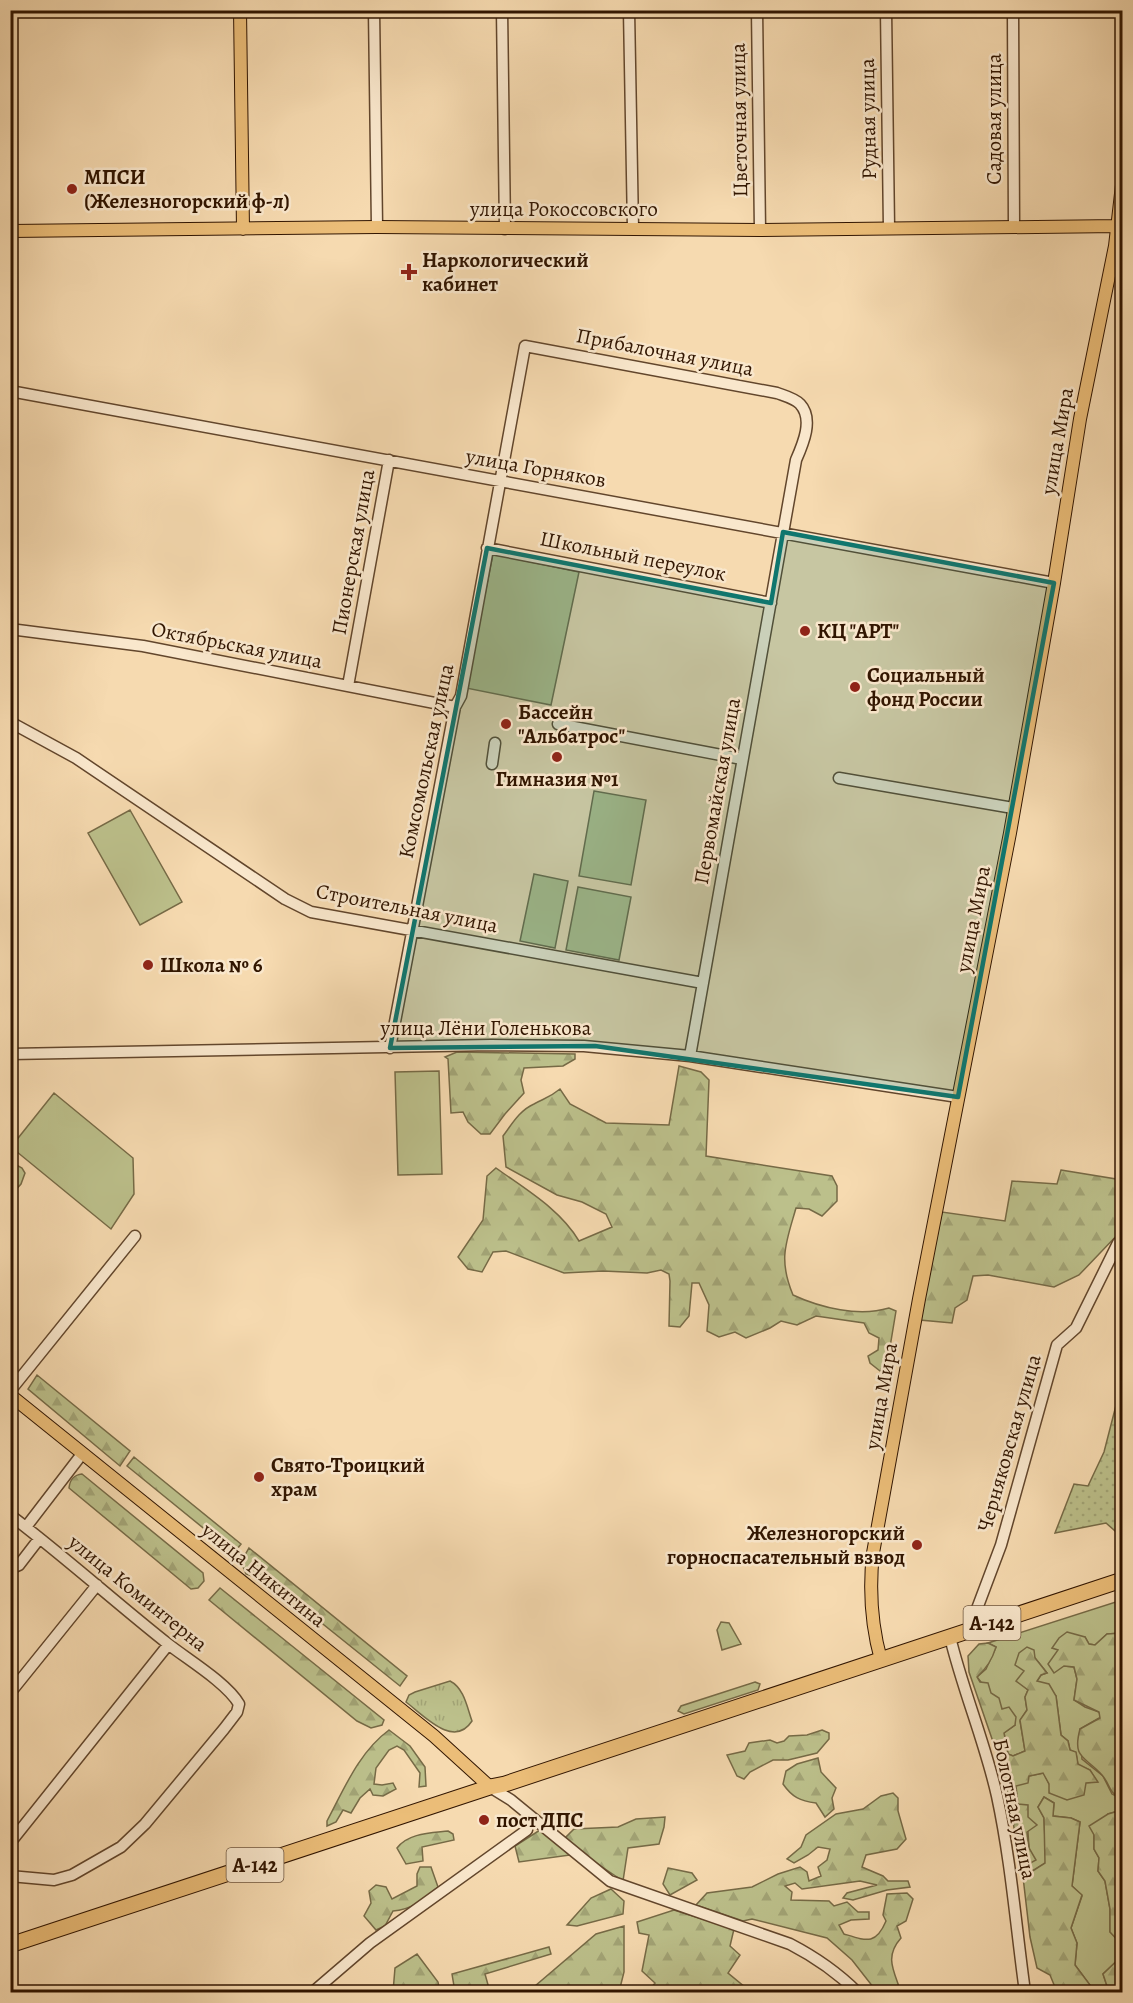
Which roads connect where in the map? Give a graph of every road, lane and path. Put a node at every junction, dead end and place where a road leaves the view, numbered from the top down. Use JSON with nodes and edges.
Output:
{"nodes":[{"id":1,"x":240,"y":10,"type":"edge"},
{"id":2,"x":374,"y":10,"type":"edge"},
{"id":3,"x":502,"y":10,"type":"edge"},
{"id":4,"x":629,"y":10,"type":"edge"},
{"id":5,"x":757,"y":10,"type":"edge"},
{"id":6,"x":886,"y":10,"type":"edge"},
{"id":7,"x":1013,"y":10,"type":"edge"},
{"id":8,"x":1122,"y":185,"type":"edge"},
{"id":9,"x":1120,"y":226,"type":"edge"},
{"id":10,"x":377,"y":227,"type":"junction"},
{"id":11,"x":1014,"y":227,"type":"junction"},
{"id":12,"x":889,"y":228,"type":"junction"},
{"id":13,"x":243,"y":229,"type":"junction"},
{"id":14,"x":505,"y":229,"type":"junction"},
{"id":15,"x":633,"y":229,"type":"junction"},
{"id":16,"x":760,"y":230,"type":"junction"},
{"id":17,"x":10,"y":231,"type":"edge"},
{"id":18,"x":10,"y":391,"type":"edge"},
{"id":19,"x":389,"y":460,"type":"junction"},
{"id":20,"x":499,"y":482,"type":"junction"},
{"id":21,"x":783,"y":532,"type":"junction"},
{"id":22,"x":487,"y":548,"type":"junction"},
{"id":23,"x":1054,"y":583,"type":"junction"},
{"id":24,"x":771,"y":603,"type":"junction"},
{"id":25,"x":10,"y":629,"type":"edge"},
{"id":26,"x":348,"y":687,"type":"junction"},
{"id":27,"x":455,"y":707,"type":"junction"},
{"id":28,"x":10,"y":722,"type":"edge"},
{"id":29,"x":558,"y":724,"type":"dead end"},
{"id":30,"x":495,"y":743,"type":"dead end"},
{"id":31,"x":742,"y":759,"type":"junction"},
{"id":32,"x":492,"y":764,"type":"dead end"},
{"id":33,"x":839,"y":778,"type":"dead end"},
{"id":34,"x":1013,"y":808,"type":"junction"},
{"id":35,"x":413,"y":930,"type":"junction"},
{"id":36,"x":703,"y":983,"type":"junction"},
{"id":37,"x":390,"y":1048,"type":"junction"},
{"id":38,"x":10,"y":1054,"type":"edge"},
{"id":39,"x":690,"y":1056,"type":"junction"},
{"id":40,"x":958,"y":1097,"type":"junction"},
{"id":41,"x":135,"y":1236,"type":"dead end"},
{"id":42,"x":1118,"y":1243,"type":"dead end"},
{"id":43,"x":10,"y":1393,"type":"edge"},
{"id":44,"x":82,"y":1454,"type":"junction"},
{"id":45,"x":11,"y":1516,"type":"edge"},
{"id":46,"x":26,"y":1527,"type":"junction"},
{"id":47,"x":39,"y":1539,"type":"junction"},
{"id":48,"x":10,"y":1569,"type":"edge"},
{"id":49,"x":1122,"y":1580,"type":"edge"},
{"id":50,"x":97,"y":1585,"type":"junction"},
{"id":51,"x":969,"y":1630,"type":"junction"},
{"id":52,"x":950,"y":1637,"type":"junction"},
{"id":53,"x":168,"y":1645,"type":"junction"},
{"id":54,"x":881,"y":1660,"type":"junction"},
{"id":55,"x":10,"y":1693,"type":"edge"},
{"id":56,"x":490,"y":1787,"type":"junction"},
{"id":57,"x":528,"y":1816,"type":"junction"},
{"id":58,"x":10,"y":1843,"type":"edge"},
{"id":59,"x":10,"y":1876,"type":"edge"},
{"id":60,"x":10,"y":1945,"type":"edge"},
{"id":61,"x":313,"y":1992,"type":"edge"},
{"id":62,"x":856,"y":1992,"type":"edge"},
{"id":63,"x":1026,"y":1992,"type":"edge"}],
"edges":[{"from":1,"to":13,"type":"main road"},
{"from":2,"to":10,"type":"street"},
{"from":3,"to":14,"type":"street"},
{"from":4,"to":15,"type":"street"},
{"from":5,"to":16,"type":"street","name":"Цветочная улица"},
{"from":6,"to":12,"type":"street","name":"Рудная улица"},
{"from":7,"to":11,"type":"street","name":"Садовая улица"},
{"from":8,"to":9,"type":"main road","name":"улица Мира"},
{"from":9,"to":11,"type":"main road","name":"улица Рокоссовского"},
{"from":9,"to":23,"type":"main road","name":"улица Мира"},
{"from":10,"to":13,"type":"main road","name":"улица Рокоссовского"},
{"from":10,"to":14,"type":"main road","name":"улица Рокоссовского"},
{"from":11,"to":12,"type":"main road","name":"улица Рокоссовского"},
{"from":12,"to":16,"type":"main road","name":"улица Рокоссовского"},
{"from":13,"to":17,"type":"main road","name":"улица Рокоссовского"},
{"from":14,"to":15,"type":"main road","name":"улица Рокоссовского"},
{"from":15,"to":16,"type":"main road","name":"улица Рокоссовского"},
{"from":18,"to":19,"type":"street","name":"улица Горняков"},
{"from":19,"to":20,"type":"street","name":"улица Горняков"},
{"from":19,"to":26,"type":"street","name":"Пионерская улица"},
{"from":20,"to":21,"type":"street","name":"улица Горняков"},
{"from":20,"to":21,"type":"street","name":"Прибалочная улица"},
{"from":20,"to":22,"type":"street","name":"Комсомольская улица"},
{"from":21,"to":23,"type":"street","name":"улица Горняков"},
{"from":21,"to":24,"type":"street","name":"Первомайская улица"},
{"from":22,"to":24,"type":"street","name":"Школьный переулок"},
{"from":22,"to":27,"type":"street","name":"Комсомольская улица"},
{"from":23,"to":34,"type":"main road","name":"улица Мира"},
{"from":24,"to":31,"type":"street","name":"Первомайская улица"},
{"from":25,"to":26,"type":"street","name":"Октябрьская улица"},
{"from":26,"to":27,"type":"street","name":"Октябрьская улица"},
{"from":27,"to":35,"type":"street","name":"Комсомольская улица"},
{"from":28,"to":35,"type":"street","name":"Строительная улица"},
{"from":29,"to":31,"type":"street"},
{"from":30,"to":32,"type":"street"},
{"from":31,"to":36,"type":"street","name":"Первомайская улица"},
{"from":33,"to":34,"type":"street"},
{"from":34,"to":40,"type":"main road","name":"улица Мира"},
{"from":35,"to":36,"type":"street","name":"Строительная улица"},
{"from":35,"to":37,"type":"street","name":"Комсомольская улица"},
{"from":36,"to":39,"type":"street","name":"Первомайская улица"},
{"from":37,"to":38,"type":"street","name":"улица Лёни Голенькова"},
{"from":37,"to":39,"type":"street","name":"улица Лёни Голенькова"},
{"from":39,"to":40,"type":"street","name":"улица Лёни Голенькова"},
{"from":40,"to":54,"type":"main road","name":"улица Мира"},
{"from":41,"to":43,"type":"street"},
{"from":42,"to":51,"type":"street","name":"Черняковская улица"},
{"from":43,"to":44,"type":"main road","name":"улица Никитина"},
{"from":44,"to":46,"type":"street"},
{"from":44,"to":56,"type":"main road","name":"улица Никитина"},
{"from":45,"to":46,"type":"street","name":"улица Коминтерна"},
{"from":46,"to":47,"type":"street","name":"улица Коминтерна"},
{"from":47,"to":48,"type":"street"},
{"from":47,"to":50,"type":"street","name":"улица Коминтерна"},
{"from":49,"to":51,"type":"highway","number":"А-142"},
{"from":50,"to":53,"type":"street","name":"улица Коминтерна"},
{"from":50,"to":55,"type":"street"},
{"from":51,"to":52,"type":"highway","number":"А-142"},
{"from":52,"to":54,"type":"highway","number":"А-142"},
{"from":52,"to":63,"type":"street","name":"Болотная улица"},
{"from":53,"to":58,"type":"street"},
{"from":53,"to":59,"type":"street","name":"улица Коминтерна"},
{"from":54,"to":56,"type":"highway","number":"А-142"},
{"from":56,"to":57,"type":"street"},
{"from":56,"to":60,"type":"highway","number":"А-142"},
{"from":57,"to":61,"type":"street"},
{"from":57,"to":62,"type":"street"}]}
